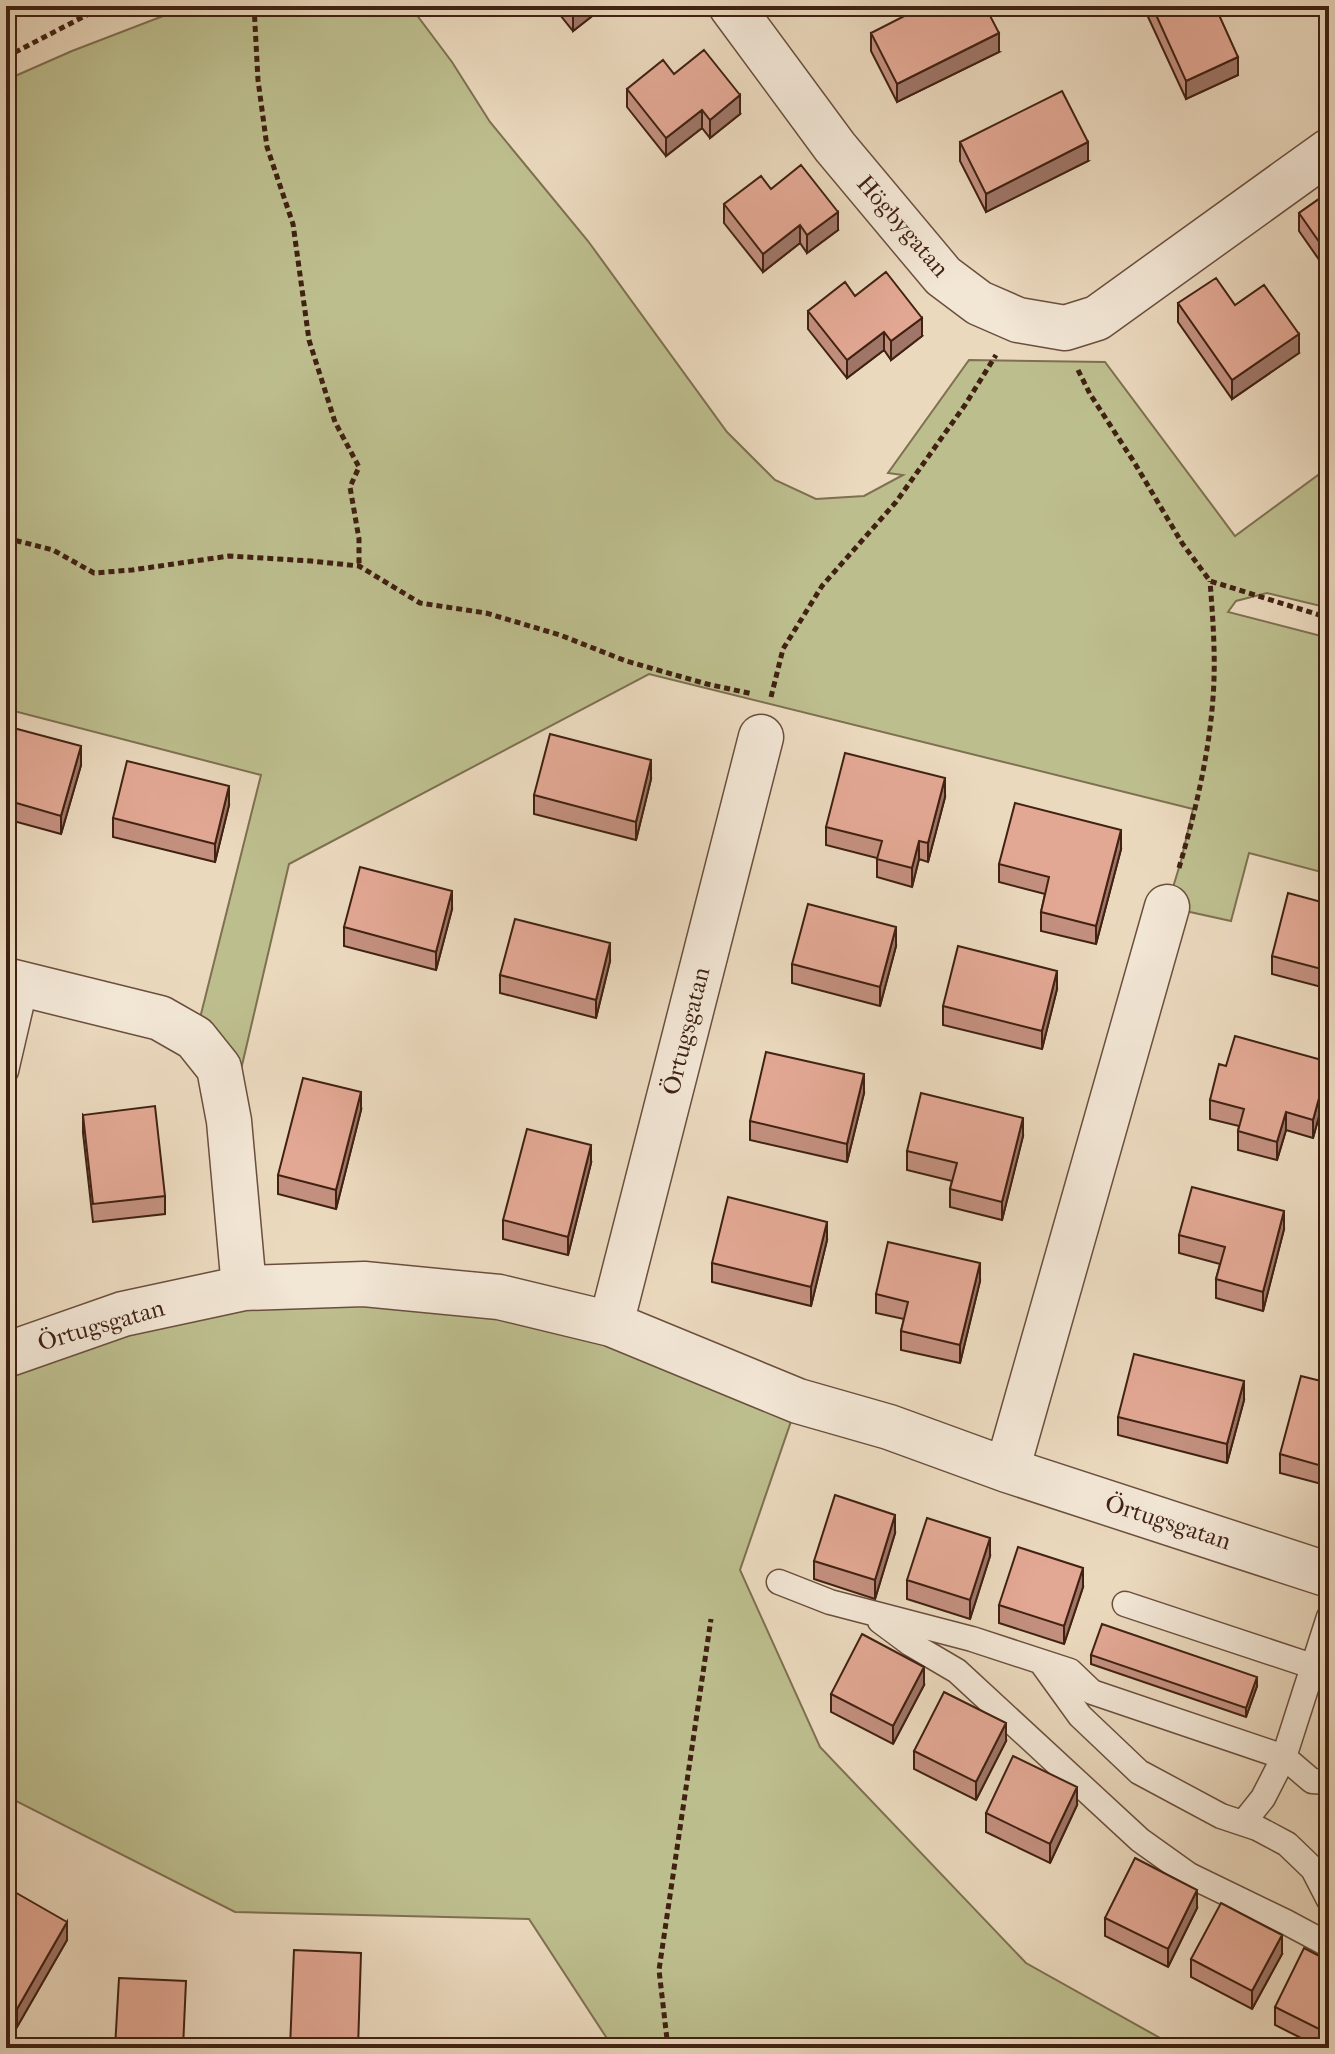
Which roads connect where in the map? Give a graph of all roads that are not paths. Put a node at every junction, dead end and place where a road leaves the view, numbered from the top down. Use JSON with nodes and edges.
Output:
{"nodes":[{"id":1,"x":731,"y":6,"type":"edge"},
{"id":2,"x":1329,"y":151,"type":"edge"},
{"id":3,"x":767,"y":712,"type":"road end"},
{"id":4,"x":1167,"y":907,"type":"road end"},
{"id":5,"x":16,"y":982,"type":"edge"},
{"id":6,"x":6,"y":1071,"type":"edge"},
{"id":7,"x":244,"y":1288,"type":"junction"},
{"id":8,"x":611,"y":1324,"type":"junction"},
{"id":9,"x":6,"y":1355,"type":"edge"},
{"id":10,"x":1007,"y":1470,"type":"junction"},
{"id":11,"x":1329,"y":1575,"type":"edge"},
{"id":12,"x":779,"y":1582,"type":"dead end"},
{"id":13,"x":1125,"y":1604,"type":"dead end"},
{"id":14,"x":869,"y":1612,"type":"junction"},
{"id":15,"x":1329,"y":1617,"type":"edge"},
{"id":16,"x":1041,"y":1662,"type":"junction"},
{"id":17,"x":1312,"y":1666,"type":"junction"},
{"id":18,"x":1284,"y":1757,"type":"junction"},
{"id":19,"x":1329,"y":1782,"type":"edge"},
{"id":20,"x":1243,"y":1823,"type":"junction"},
{"id":21,"x":1329,"y":1900,"type":"edge"},
{"id":22,"x":1329,"y":1945,"type":"edge"}],
"edges":[{"from":1,"to":2,"type":"street","name":"Högbygatan"},
{"from":3,"to":8,"type":"street","name":"Örtugsgatan"},
{"from":4,"to":10,"type":"street"},
{"from":5,"to":6,"type":"lane"},
{"from":5,"to":7,"type":"street"},
{"from":7,"to":8,"type":"street","name":"Örtugsgatan"},
{"from":7,"to":9,"type":"street","name":"Örtugsgatan"},
{"from":8,"to":10,"type":"street","name":"Örtugsgatan"},
{"from":10,"to":11,"type":"street","name":"Örtugsgatan"},
{"from":12,"to":14,"type":"lane"},
{"from":13,"to":17,"type":"lane"},
{"from":14,"to":16,"type":"lane"},
{"from":14,"to":22,"type":"lane"},
{"from":15,"to":17,"type":"lane"},
{"from":16,"to":18,"type":"lane"},
{"from":16,"to":20,"type":"lane"},
{"from":17,"to":18,"type":"lane"},
{"from":18,"to":19,"type":"lane"},
{"from":18,"to":20,"type":"lane"},
{"from":20,"to":21,"type":"lane"}]}
